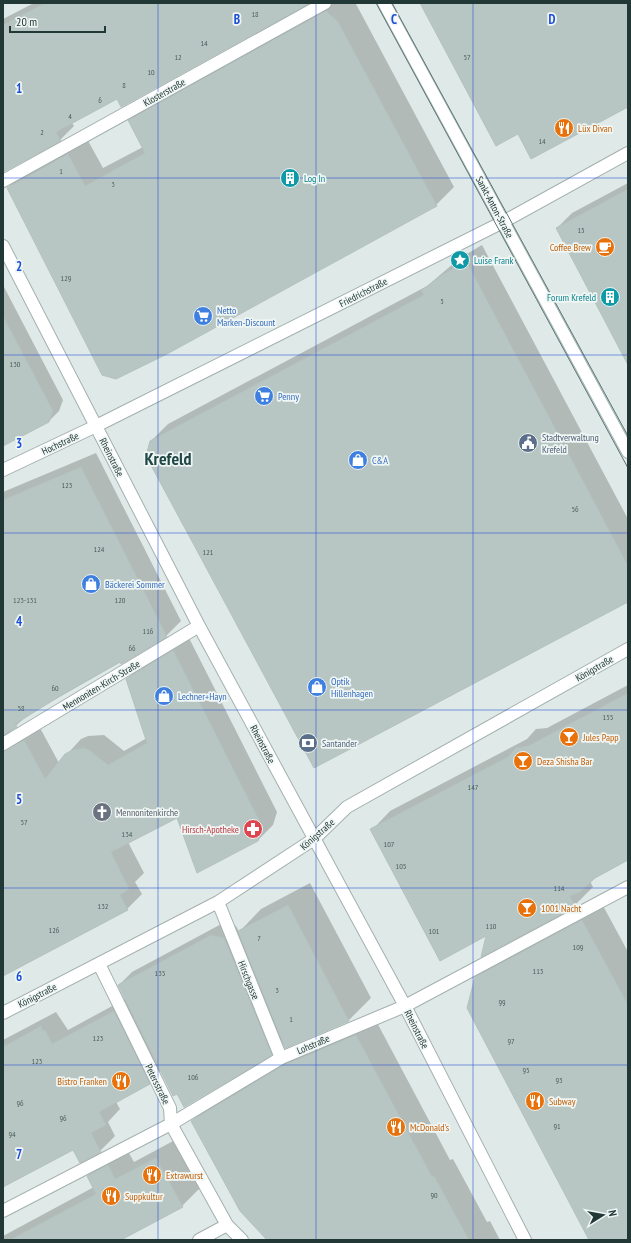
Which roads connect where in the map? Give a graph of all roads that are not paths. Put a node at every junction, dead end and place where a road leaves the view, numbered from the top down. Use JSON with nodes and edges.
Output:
{"nodes":[{"id":1,"x":325,"y":3,"type":"edge"},
{"id":2,"x":384,"y":3,"type":"edge"},
{"id":3,"x":628,"y":153,"type":"edge"},
{"id":4,"x":3,"y":181,"type":"edge"},
{"id":5,"x":503,"y":222,"type":"junction"},
{"id":6,"x":3,"y":246,"type":"edge"},
{"id":7,"x":96,"y":426,"type":"junction"},
{"id":8,"x":628,"y":452,"type":"edge"},
{"id":9,"x":3,"y":470,"type":"edge"},
{"id":10,"x":199,"y":626,"type":"junction"},
{"id":11,"x":628,"y":649,"type":"edge"},
{"id":12,"x":3,"y":744,"type":"edge"},
{"id":13,"x":314,"y":839,"type":"junction"},
{"id":14,"x":628,"y":887,"type":"edge"},
{"id":15,"x":218,"y":902,"type":"junction"},
{"id":16,"x":99,"y":964,"type":"junction"},
{"id":17,"x":405,"y":1006,"type":"junction"},
{"id":18,"x":3,"y":1013,"type":"edge"},
{"id":19,"x":281,"y":1058,"type":"junction"},
{"id":20,"x":171,"y":1124,"type":"junction"},
{"id":21,"x":3,"y":1211,"type":"edge"},
{"id":22,"x":227,"y":1225,"type":"junction"},
{"id":23,"x":199,"y":1240,"type":"edge"},
{"id":24,"x":242,"y":1240,"type":"edge"},
{"id":25,"x":525,"y":1240,"type":"edge"}],
"edges":[{"from":1,"to":4,"type":"street","name":"Klosterstraße"},
{"from":2,"to":5,"type":"street","name":"Sankt-Anton-Straße"},
{"from":3,"to":5,"type":"street","name":"Friedrichstraße"},
{"from":5,"to":7,"type":"street","name":"Friedrichstraße"},
{"from":5,"to":8,"type":"street","name":"Sankt-Anton-Straße"},
{"from":6,"to":7,"type":"street","name":"Rheinstraße"},
{"from":7,"to":9,"type":"street","name":"Hochstraße"},
{"from":7,"to":10,"type":"street","name":"Rheinstraße"},
{"from":10,"to":12,"type":"street","name":"Mennoniten-Kirch-Straße"},
{"from":10,"to":13,"type":"street","name":"Rheinstraße"},
{"from":11,"to":13,"type":"street","name":"Königstraße"},
{"from":13,"to":15,"type":"street","name":"Königstraße"},
{"from":13,"to":17,"type":"street","name":"Rheinstraße"},
{"from":14,"to":17,"type":"street","name":"Lohstraße"},
{"from":15,"to":16,"type":"street","name":"Königstraße"},
{"from":15,"to":19,"type":"street","name":"Hirschgasse"},
{"from":16,"to":18,"type":"street","name":"Königstraße"},
{"from":16,"to":20,"type":"street","name":"Petersstraße"},
{"from":17,"to":19,"type":"street","name":"Lohstraße"},
{"from":17,"to":25,"type":"street","name":"Rheinstraße"},
{"from":19,"to":20,"type":"street","name":"Lohstraße"},
{"from":20,"to":21,"type":"street","name":"Lohstraße"},
{"from":20,"to":22,"type":"street","name":"Petersstraße"},
{"from":22,"to":23,"type":"street"},
{"from":22,"to":24,"type":"street","name":"Petersstraße"}]}
